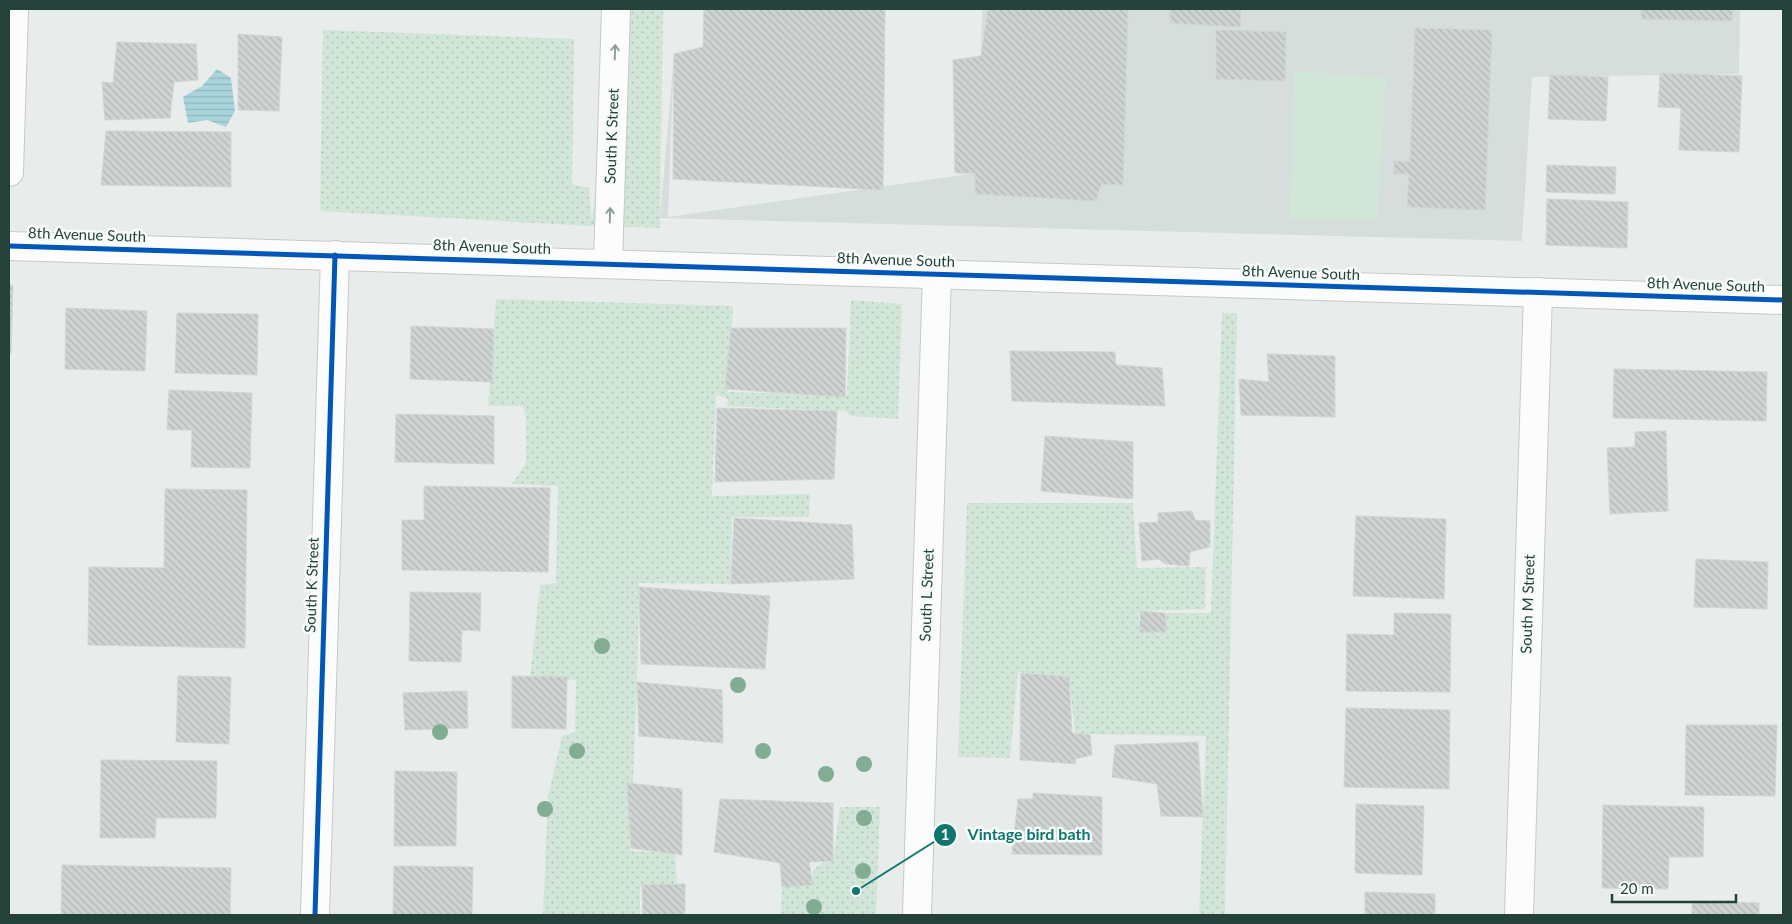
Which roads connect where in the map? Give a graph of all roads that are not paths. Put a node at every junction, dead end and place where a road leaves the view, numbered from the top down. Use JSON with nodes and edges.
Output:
{"nodes":[{"id":1,"x":14,"y":9,"type":"edge"},
{"id":2,"x":616,"y":9,"type":"edge"},
{"id":3,"x":9,"y":172,"type":"edge"},
{"id":4,"x":9,"y":246,"type":"edge"},
{"id":5,"x":335,"y":255,"type":"junction"},
{"id":6,"x":608,"y":263,"type":"junction"},
{"id":7,"x":937,"y":274,"type":"junction"},
{"id":8,"x":1538,"y":292,"type":"junction"},
{"id":9,"x":1783,"y":300,"type":"edge"},
{"id":10,"x":315,"y":915,"type":"edge"},
{"id":11,"x":917,"y":915,"type":"edge"},
{"id":12,"x":1519,"y":915,"type":"edge"}],
"edges":[{"from":1,"to":3,"type":"street"},
{"from":6,"to":2,"type":"street","name":"South K Street","one_way":true},
{"from":4,"to":5,"type":"street","name":"8th Avenue South"},
{"from":5,"to":6,"type":"street","name":"8th Avenue South"},
{"from":5,"to":10,"type":"street","name":"South K Street"},
{"from":6,"to":7,"type":"street","name":"8th Avenue South"},
{"from":7,"to":8,"type":"street","name":"8th Avenue South"},
{"from":7,"to":11,"type":"street","name":"South L Street"},
{"from":8,"to":9,"type":"street","name":"8th Avenue South"},
{"from":8,"to":12,"type":"street","name":"South M Street"}]}
